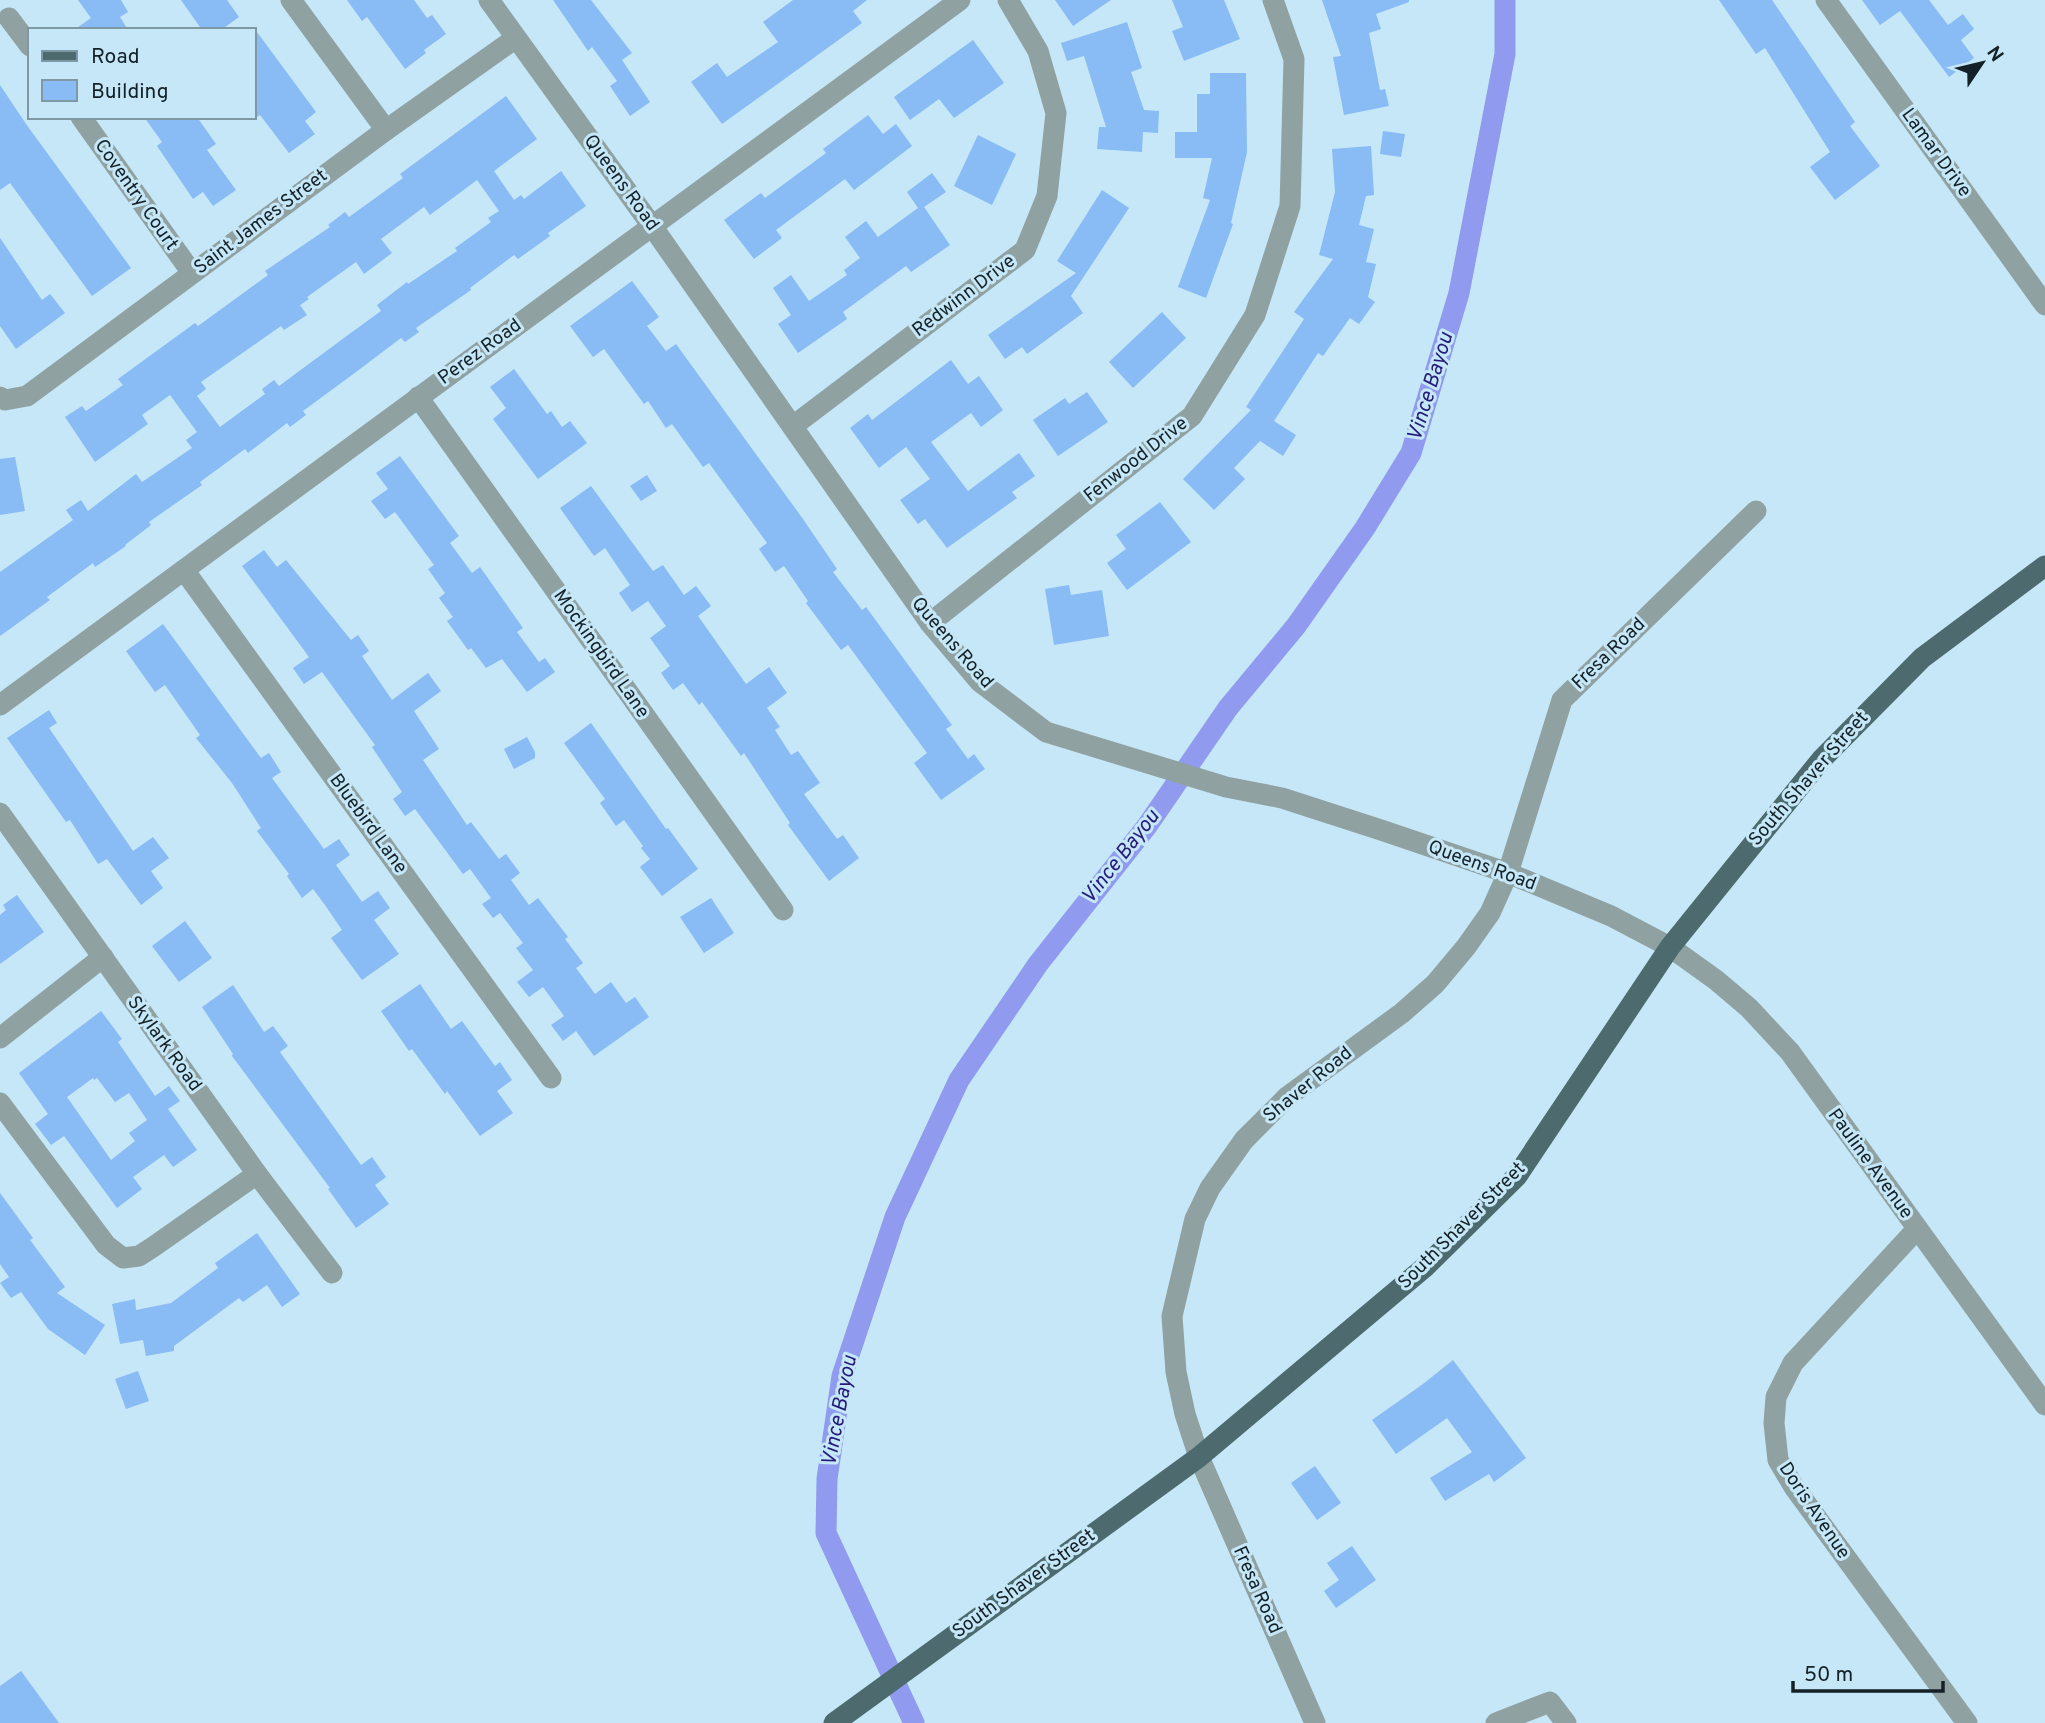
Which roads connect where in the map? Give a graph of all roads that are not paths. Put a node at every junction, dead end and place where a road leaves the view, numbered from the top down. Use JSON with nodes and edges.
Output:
{"nodes":[{"id":1,"x":291,"y":0,"type":"edge"},
{"id":2,"x":489,"y":0,"type":"edge"},
{"id":3,"x":960,"y":0,"type":"edge"},
{"id":4,"x":1008,"y":0,"type":"edge"},
{"id":5,"x":1273,"y":0,"type":"edge"},
{"id":6,"x":1826,"y":0,"type":"edge"},
{"id":7,"x":9,"y":18,"type":"dead end"},
{"id":8,"x":516,"y":38,"type":"junction"},
{"id":9,"x":28,"y":43,"type":"edge"},
{"id":10,"x":82,"y":119,"type":"edge"},
{"id":11,"x":386,"y":130,"type":"junction"},
{"id":12,"x":652,"y":226,"type":"junction"},
{"id":13,"x":192,"y":274,"type":"junction"},
{"id":14,"x":2045,"y":305,"type":"edge"},
{"id":15,"x":418,"y":397,"type":"junction"},
{"id":16,"x":3,"y":399,"type":"edge"},
{"id":17,"x":793,"y":426,"type":"junction"},
{"id":18,"x":1756,"y":511,"type":"dead end"},
{"id":19,"x":2045,"y":566,"type":"edge"},
{"id":20,"x":184,"y":570,"type":"junction"},
{"id":21,"x":930,"y":623,"type":"junction"},
{"id":22,"x":0,"y":705,"type":"edge"},
{"id":23,"x":0,"y":813,"type":"edge"},
{"id":24,"x":1507,"y":873,"type":"junction"},
{"id":25,"x":783,"y":910,"type":"dead end"},
{"id":26,"x":1670,"y":947,"type":"junction"},
{"id":27,"x":103,"y":957,"type":"junction"},
{"id":28,"x":0,"y":1038,"type":"edge"},
{"id":29,"x":551,"y":1078,"type":"dead end"},
{"id":30,"x":0,"y":1103,"type":"edge"},
{"id":31,"x":257,"y":1174,"type":"junction"},
{"id":32,"x":1917,"y":1229,"type":"junction"},
{"id":33,"x":332,"y":1273,"type":"dead end"},
{"id":34,"x":2045,"y":1405,"type":"edge"},
{"id":35,"x":1199,"y":1457,"type":"junction"},
{"id":36,"x":834,"y":1723,"type":"edge"},
{"id":37,"x":1315,"y":1723,"type":"edge"},
{"id":38,"x":1496,"y":1723,"type":"edge"},
{"id":39,"x":1566,"y":1723,"type":"edge"},
{"id":40,"x":1967,"y":1723,"type":"edge"}],
"edges":[{"from":1,"to":11,"type":"street"},
{"from":2,"to":8,"type":"street","name":"Queens Road"},
{"from":3,"to":12,"type":"street","name":"Perez Road"},
{"from":4,"to":17,"type":"street","name":"Redwinn Drive"},
{"from":5,"to":21,"type":"street","name":"Fenwood Drive"},
{"from":6,"to":14,"type":"street","name":"Lamar Drive"},
{"from":7,"to":9,"type":"street"},
{"from":8,"to":11,"type":"street","name":"Saint James Street"},
{"from":8,"to":12,"type":"street","name":"Queens Road"},
{"from":10,"to":13,"type":"street","name":"Coventry Court"},
{"from":11,"to":13,"type":"street","name":"Saint James Street"},
{"from":12,"to":15,"type":"street","name":"Perez Road"},
{"from":12,"to":17,"type":"street","name":"Queens Road"},
{"from":13,"to":16,"type":"street","name":"Saint James Street"},
{"from":15,"to":20,"type":"street","name":"Perez Road"},
{"from":15,"to":25,"type":"street","name":"Mockingbird Lane"},
{"from":17,"to":21,"type":"street","name":"Queens Road"},
{"from":18,"to":24,"type":"street","name":"Fresa Road"},
{"from":19,"to":26,"type":"main road","name":"South Shaver Street"},
{"from":20,"to":22,"type":"street","name":"Perez Road"},
{"from":20,"to":29,"type":"street","name":"Bluebird Lane"},
{"from":21,"to":24,"type":"street","name":"Queens Road"},
{"from":23,"to":27,"type":"street","name":"Skylark Road"},
{"from":24,"to":26,"type":"street","name":"Queens Road"},
{"from":24,"to":35,"type":"street","name":"Shaver Road"},
{"from":26,"to":32,"type":"street","name":"Pauline Avenue"},
{"from":26,"to":35,"type":"main road","name":"South Shaver Street"},
{"from":27,"to":28,"type":"street"},
{"from":27,"to":31,"type":"street","name":"Skylark Road"},
{"from":30,"to":31,"type":"street"},
{"from":31,"to":33,"type":"street","name":"Skylark Road"},
{"from":32,"to":34,"type":"street","name":"Pauline Avenue"},
{"from":32,"to":40,"type":"street","name":"Doris Avenue"},
{"from":35,"to":36,"type":"main road","name":"South Shaver Street"},
{"from":35,"to":37,"type":"street","name":"Fresa Road"},
{"from":38,"to":39,"type":"street"}]}
